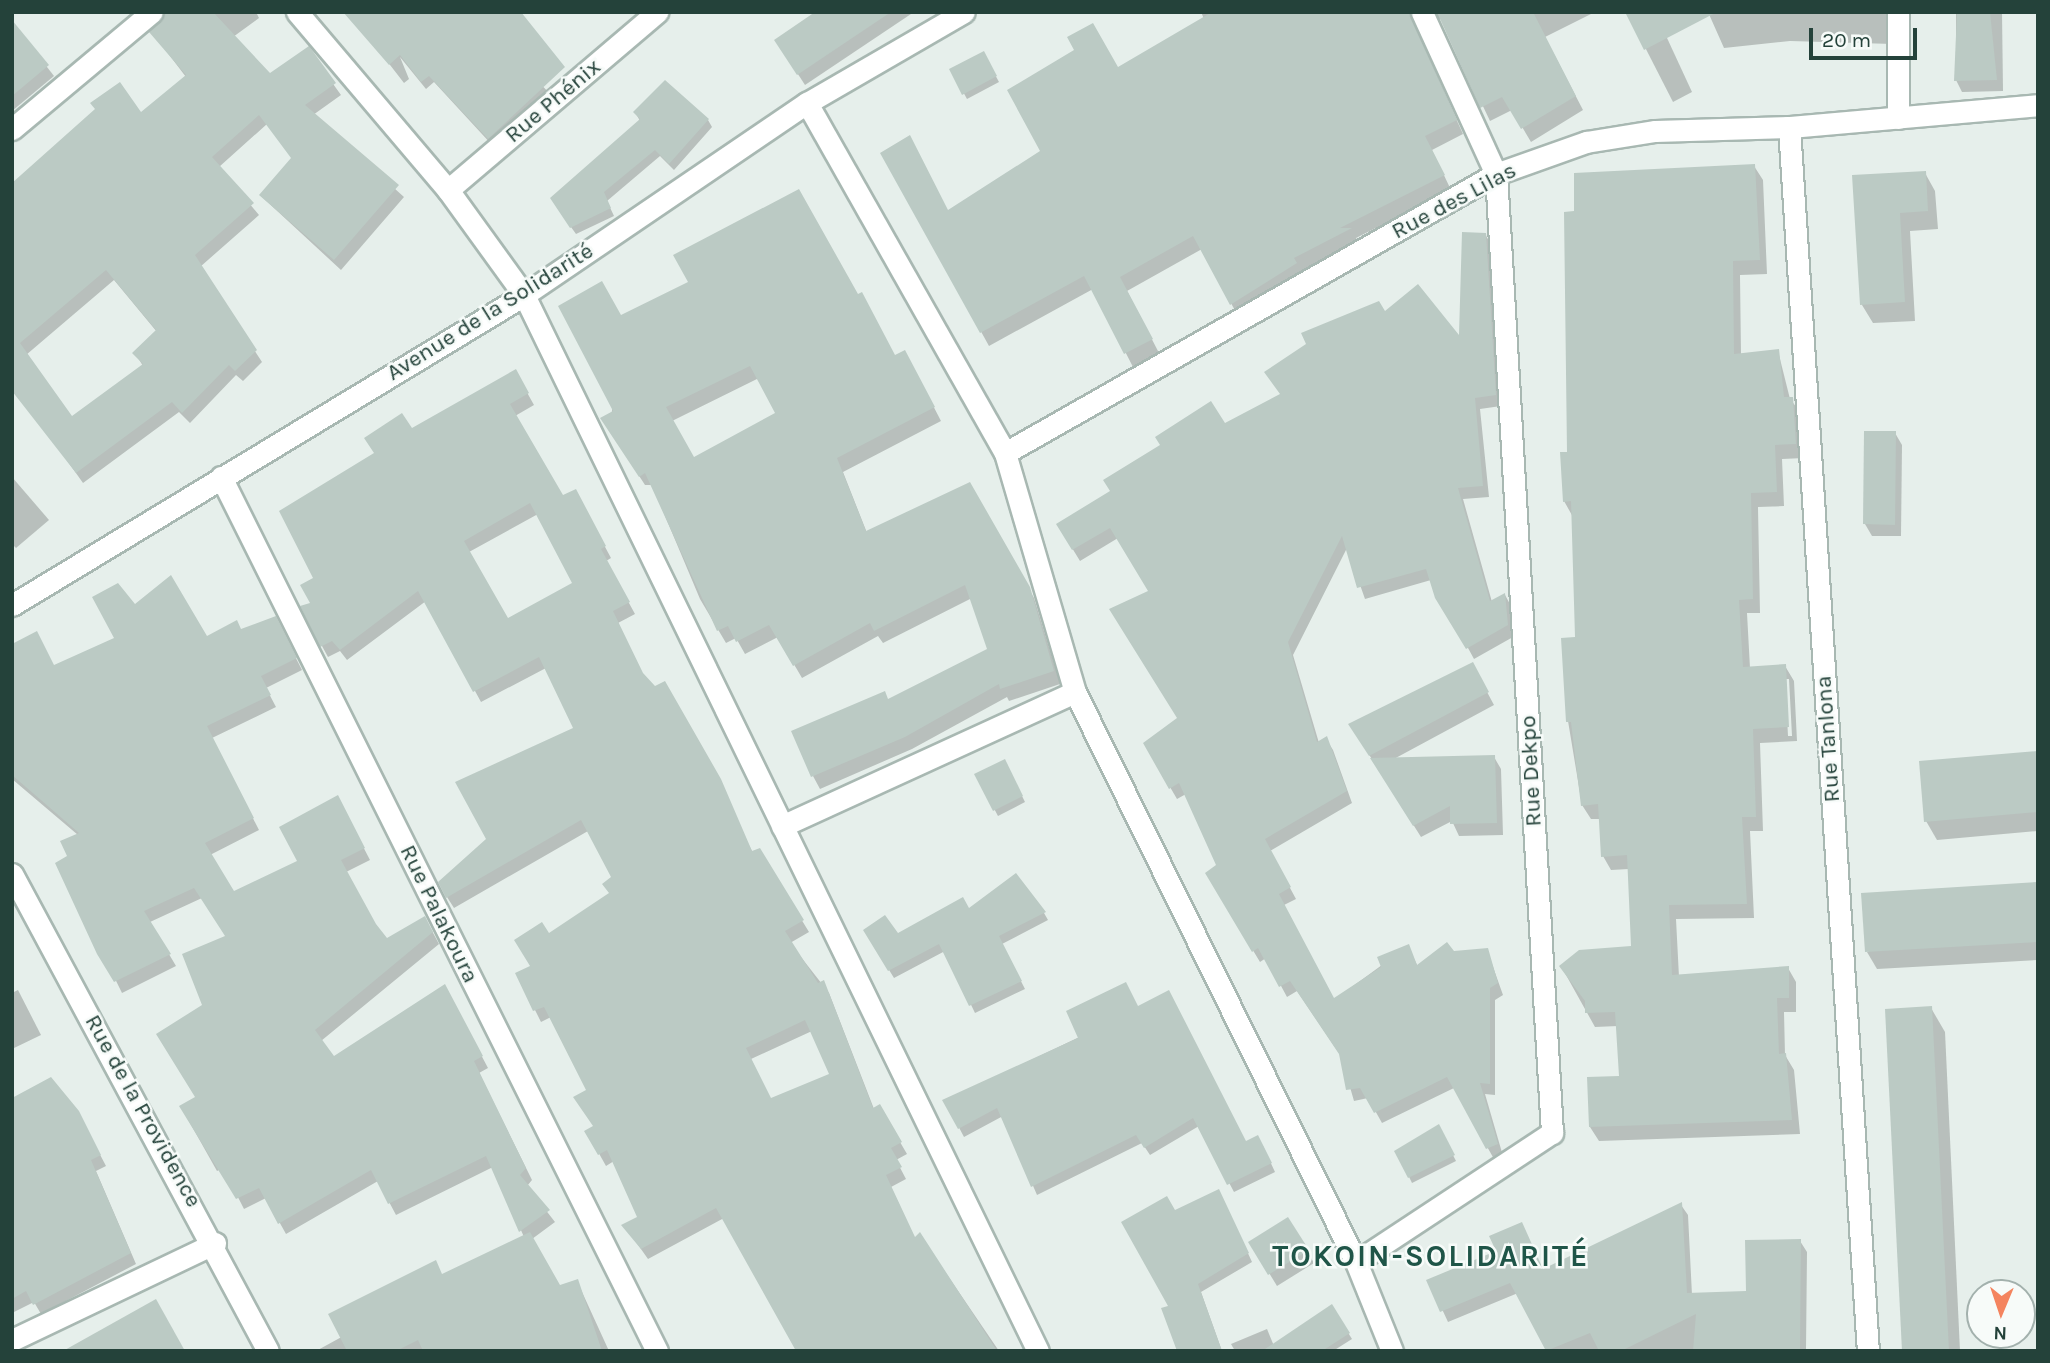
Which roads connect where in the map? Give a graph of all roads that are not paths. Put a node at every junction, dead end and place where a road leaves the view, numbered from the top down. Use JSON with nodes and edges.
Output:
{"nodes":[{"id":1,"x":152,"y":12,"type":"edge"},
{"id":2,"x":297,"y":12,"type":"edge"},
{"id":3,"x":657,"y":12,"type":"edge"},
{"id":4,"x":964,"y":12,"type":"edge"},
{"id":5,"x":1422,"y":12,"type":"edge"},
{"id":6,"x":1898,"y":12,"type":"edge"},
{"id":7,"x":807,"y":103,"type":"junction"},
{"id":8,"x":2038,"y":105,"type":"edge"},
{"id":9,"x":1898,"y":118,"type":"junction"},
{"id":10,"x":1789,"y":127,"type":"junction"},
{"id":11,"x":12,"y":130,"type":"edge"},
{"id":12,"x":1496,"y":174,"type":"junction"},
{"id":13,"x":448,"y":190,"type":"junction"},
{"id":14,"x":524,"y":295,"type":"junction"},
{"id":15,"x":1005,"y":453,"type":"junction"},
{"id":16,"x":221,"y":477,"type":"junction"},
{"id":17,"x":12,"y":605,"type":"edge"},
{"id":18,"x":1075,"y":692,"type":"junction"},
{"id":19,"x":782,"y":826,"type":"junction"},
{"id":20,"x":12,"y":874,"type":"edge"},
{"id":21,"x":215,"y":1243,"type":"junction"},
{"id":22,"x":1356,"y":1262,"type":"junction"},
{"id":23,"x":12,"y":1340,"type":"edge"},
{"id":24,"x":268,"y":1351,"type":"edge"},
{"id":25,"x":657,"y":1351,"type":"edge"},
{"id":26,"x":1038,"y":1351,"type":"edge"},
{"id":27,"x":1392,"y":1351,"type":"edge"},
{"id":28,"x":1868,"y":1351,"type":"edge"}],
"edges":[{"from":1,"to":11,"type":"street"},
{"from":2,"to":13,"type":"street"},
{"from":3,"to":13,"type":"street","name":"Rue Phénix"},
{"from":4,"to":7,"type":"street","name":"Avenue de la Solidarité"},
{"from":5,"to":12,"type":"street"},
{"from":6,"to":9,"type":"street"},
{"from":7,"to":14,"type":"street","name":"Avenue de la Solidarité"},
{"from":7,"to":15,"type":"street"},
{"from":8,"to":9,"type":"street","name":"Rue des Lilas"},
{"from":9,"to":10,"type":"street","name":"Rue des Lilas"},
{"from":10,"to":12,"type":"street","name":"Rue des Lilas"},
{"from":10,"to":28,"type":"street","name":"Rue Tanlona"},
{"from":12,"to":15,"type":"street","name":"Rue des Lilas"},
{"from":12,"to":22,"type":"street","name":"Rue Dekpo"},
{"from":13,"to":14,"type":"street"},
{"from":14,"to":16,"type":"street","name":"Avenue de la Solidarité"},
{"from":14,"to":19,"type":"street"},
{"from":15,"to":18,"type":"street"},
{"from":16,"to":17,"type":"street","name":"Avenue de la Solidarité"},
{"from":16,"to":25,"type":"street","name":"Rue Palakoura"},
{"from":18,"to":19,"type":"street"},
{"from":18,"to":22,"type":"street"},
{"from":19,"to":26,"type":"street"},
{"from":20,"to":21,"type":"street","name":"Rue de la Providence"},
{"from":21,"to":23,"type":"street"},
{"from":21,"to":24,"type":"street","name":"Rue de la Providence"},
{"from":22,"to":27,"type":"street"}]}
